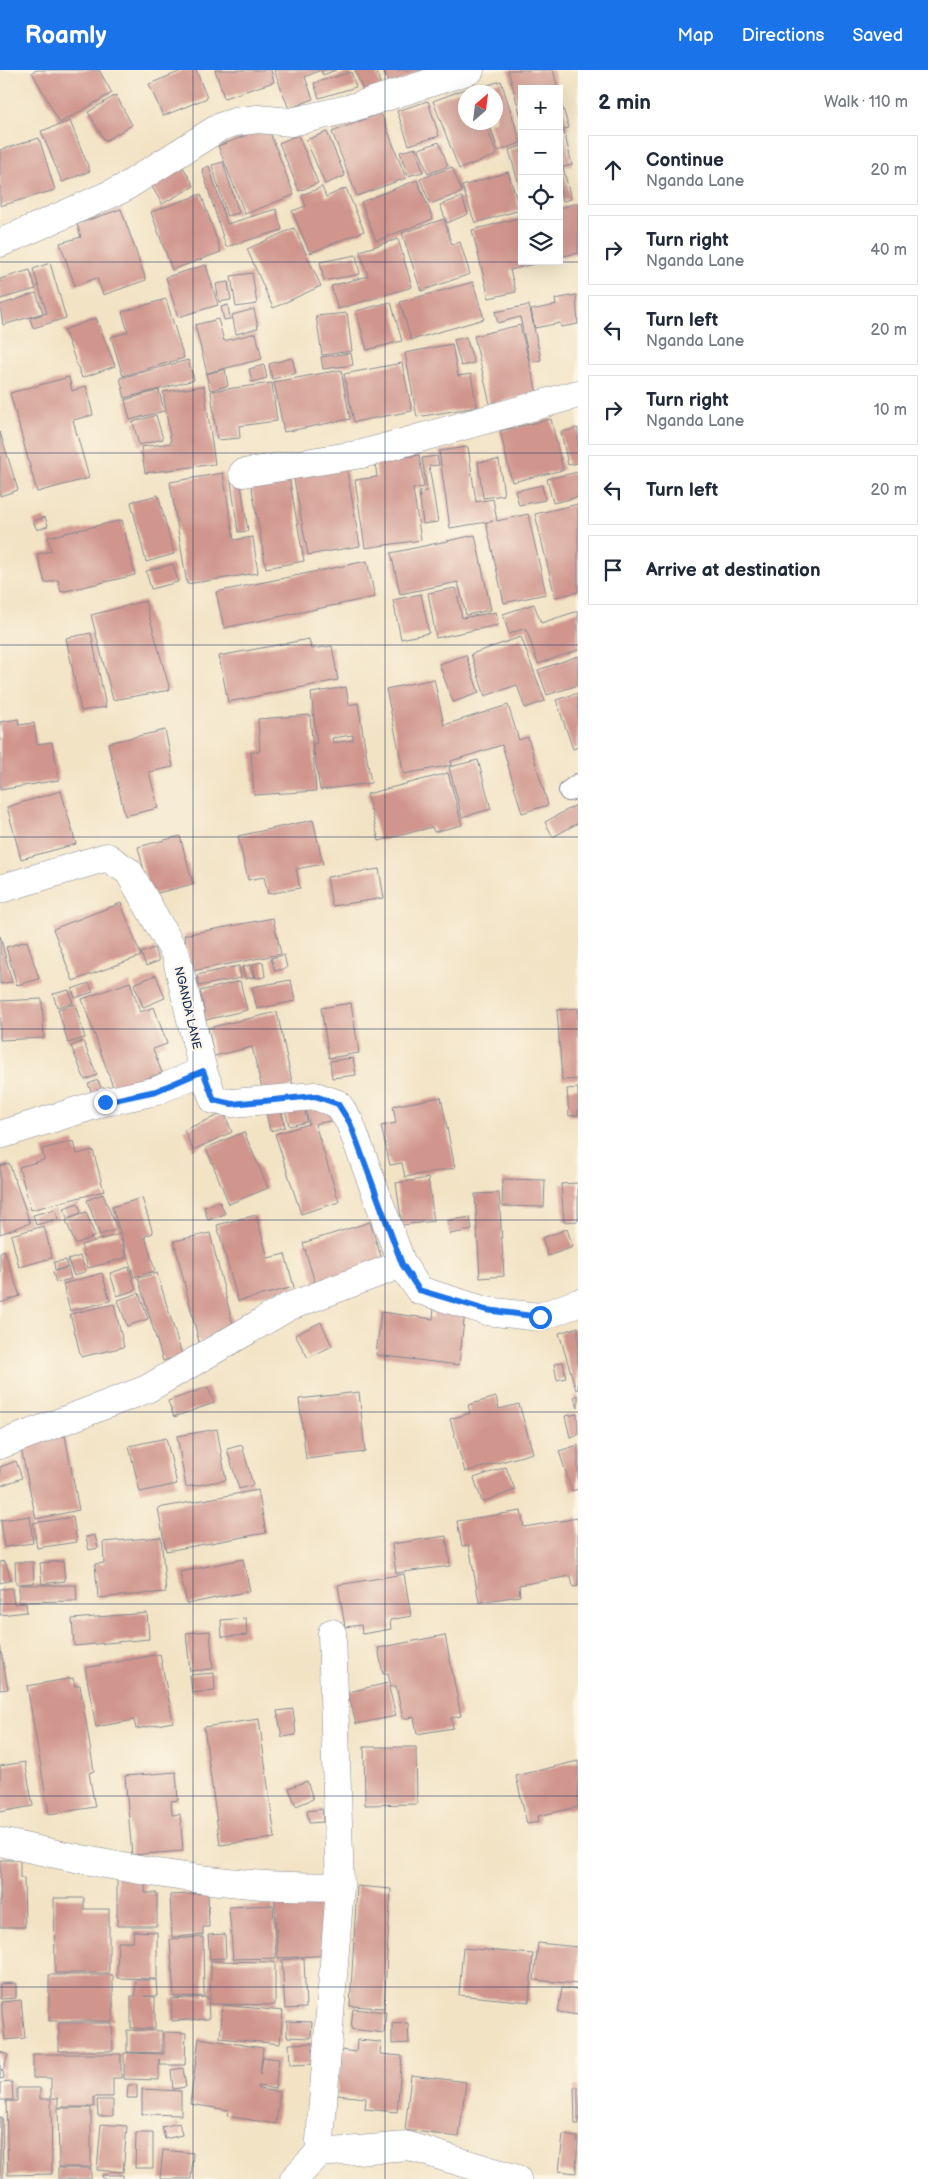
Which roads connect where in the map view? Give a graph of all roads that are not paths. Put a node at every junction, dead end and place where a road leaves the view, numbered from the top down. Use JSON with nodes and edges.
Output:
{"nodes":[{"id":1,"x":470,"y":70,"type":"edge"},
{"id":2,"x":0,"y":243,"type":"edge"},
{"id":3,"x":578,"y":394,"type":"edge"},
{"id":4,"x":243,"y":473,"type":"dead end"},
{"id":5,"x":0,"y":890,"type":"edge"},
{"id":6,"x":203,"y":1071,"type":"junction"},
{"id":7,"x":0,"y":1134,"type":"edge"},
{"id":8,"x":402,"y":1264,"type":"junction"},
{"id":9,"x":578,"y":1303,"type":"edge"},
{"id":10,"x":0,"y":1445,"type":"edge"},
{"id":11,"x":332,"y":1633,"type":"dead end"},
{"id":12,"x":0,"y":1842,"type":"edge"},
{"id":13,"x":340,"y":1886,"type":"junction"},
{"id":14,"x":319,"y":2152,"type":"junction"},
{"id":15,"x":294,"y":2179,"type":"edge"},
{"id":16,"x":517,"y":2179,"type":"edge"}],
"edges":[{"from":1,"to":2,"type":"street"},
{"from":3,"to":4,"type":"street"},
{"from":5,"to":6,"type":"street","name":"NGANDA LANE"},
{"from":6,"to":7,"type":"street"},
{"from":6,"to":8,"type":"street","name":"NGANDA LANE"},
{"from":8,"to":9,"type":"street","name":"NGANDA LANE"},
{"from":8,"to":10,"type":"street"},
{"from":11,"to":13,"type":"street"},
{"from":12,"to":13,"type":"street"},
{"from":13,"to":14,"type":"street"},
{"from":14,"to":15,"type":"street"},
{"from":14,"to":16,"type":"street"}]}
